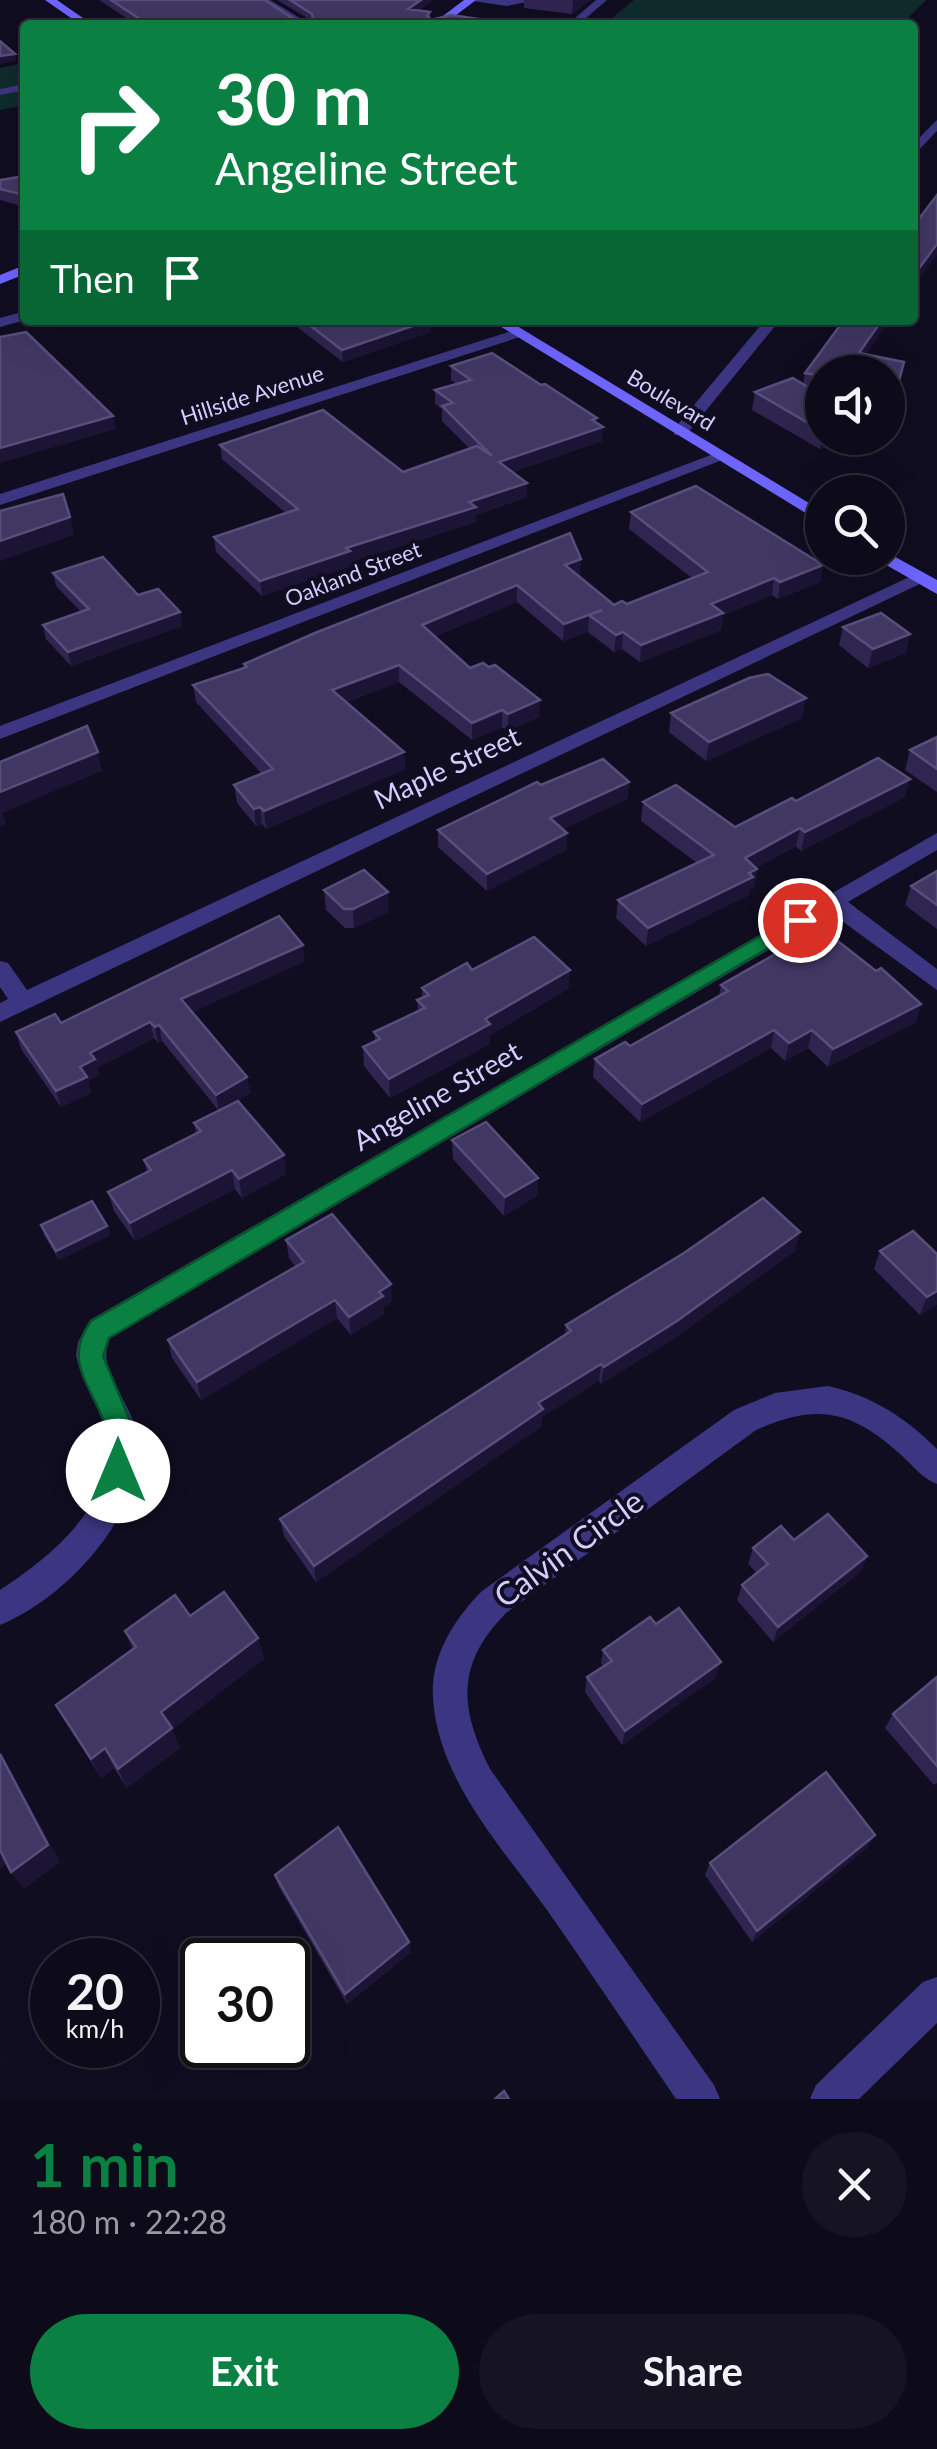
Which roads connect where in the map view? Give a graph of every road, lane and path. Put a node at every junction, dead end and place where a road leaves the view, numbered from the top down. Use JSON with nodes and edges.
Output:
{"nodes":[{"id":1,"x":50,"y":0,"type":"edge"},
{"id":2,"x":262,"y":0,"type":"edge"},
{"id":3,"x":471,"y":0,"type":"edge"},
{"id":4,"x":532,"y":0,"type":"edge"},
{"id":5,"x":602,"y":0,"type":"edge"},
{"id":6,"x":80,"y":20,"type":"edge"},
{"id":7,"x":297,"y":20,"type":"edge"},
{"id":8,"x":443,"y":20,"type":"edge"},
{"id":9,"x":578,"y":20,"type":"edge"},
{"id":10,"x":937,"y":124,"type":"edge"},
{"id":11,"x":918,"y":146,"type":"edge"},
{"id":12,"x":504,"y":325,"type":"edge"},
{"id":13,"x":769,"y":325,"type":"edge"},
{"id":14,"x":518,"y":334,"type":"junction"},
{"id":15,"x":680,"y":432,"type":"junction"},
{"id":16,"x":722,"y":457,"type":"junction"},
{"id":17,"x":0,"y":500,"type":"edge"},
{"id":18,"x":805,"y":508,"type":"edge"},
{"id":19,"x":905,"y":568,"type":"edge"},
{"id":20,"x":928,"y":582,"type":"edge"},
{"id":21,"x":0,"y":733,"type":"edge"},
{"id":22,"x":937,"y":840,"type":"edge"},
{"id":23,"x":832,"y":902,"type":"junction"},
{"id":24,"x":0,"y":968,"type":"edge"},
{"id":25,"x":937,"y":980,"type":"edge"},
{"id":26,"x":24,"y":1002,"type":"junction"},
{"id":27,"x":0,"y":1013,"type":"edge"},
{"id":28,"x":937,"y":1470,"type":"edge"},
{"id":29,"x":0,"y":1609,"type":"edge"},
{"id":30,"x":937,"y":1996,"type":"edge"},
{"id":31,"x":700,"y":2099,"type":"edge"},
{"id":32,"x":830,"y":2099,"type":"edge"}],
"edges":[{"from":1,"to":6,"type":"main road"},
{"from":2,"to":7,"type":"street"},
{"from":3,"to":4,"type":"lane"},
{"from":3,"to":8,"type":"main road"},
{"from":5,"to":9,"type":"lane"},
{"from":10,"to":11,"type":"street"},
{"from":12,"to":14,"type":"main road","name":"Boulevard"},
{"from":13,"to":15,"type":"street"},
{"from":14,"to":15,"type":"main road","name":"Boulevard"},
{"from":14,"to":17,"type":"street","name":"Hillside Avenue"},
{"from":15,"to":16,"type":"main road","name":"Boulevard"},
{"from":16,"to":18,"type":"main road","name":"Boulevard"},
{"from":16,"to":21,"type":"street","name":"Oakland Street"},
{"from":19,"to":20,"type":"main road"},
{"from":20,"to":26,"type":"street","name":"Maple Street"},
{"from":22,"to":23,"type":"street","name":"Angeline Street"},
{"from":23,"to":25,"type":"street"},
{"from":23,"to":29,"type":"street","name":"Angeline Street"},
{"from":24,"to":26,"type":"street"},
{"from":26,"to":27,"type":"street","name":"Maple Street"},
{"from":28,"to":31,"type":"street","name":"Calvin Circle"},
{"from":30,"to":32,"type":"street"}]}
